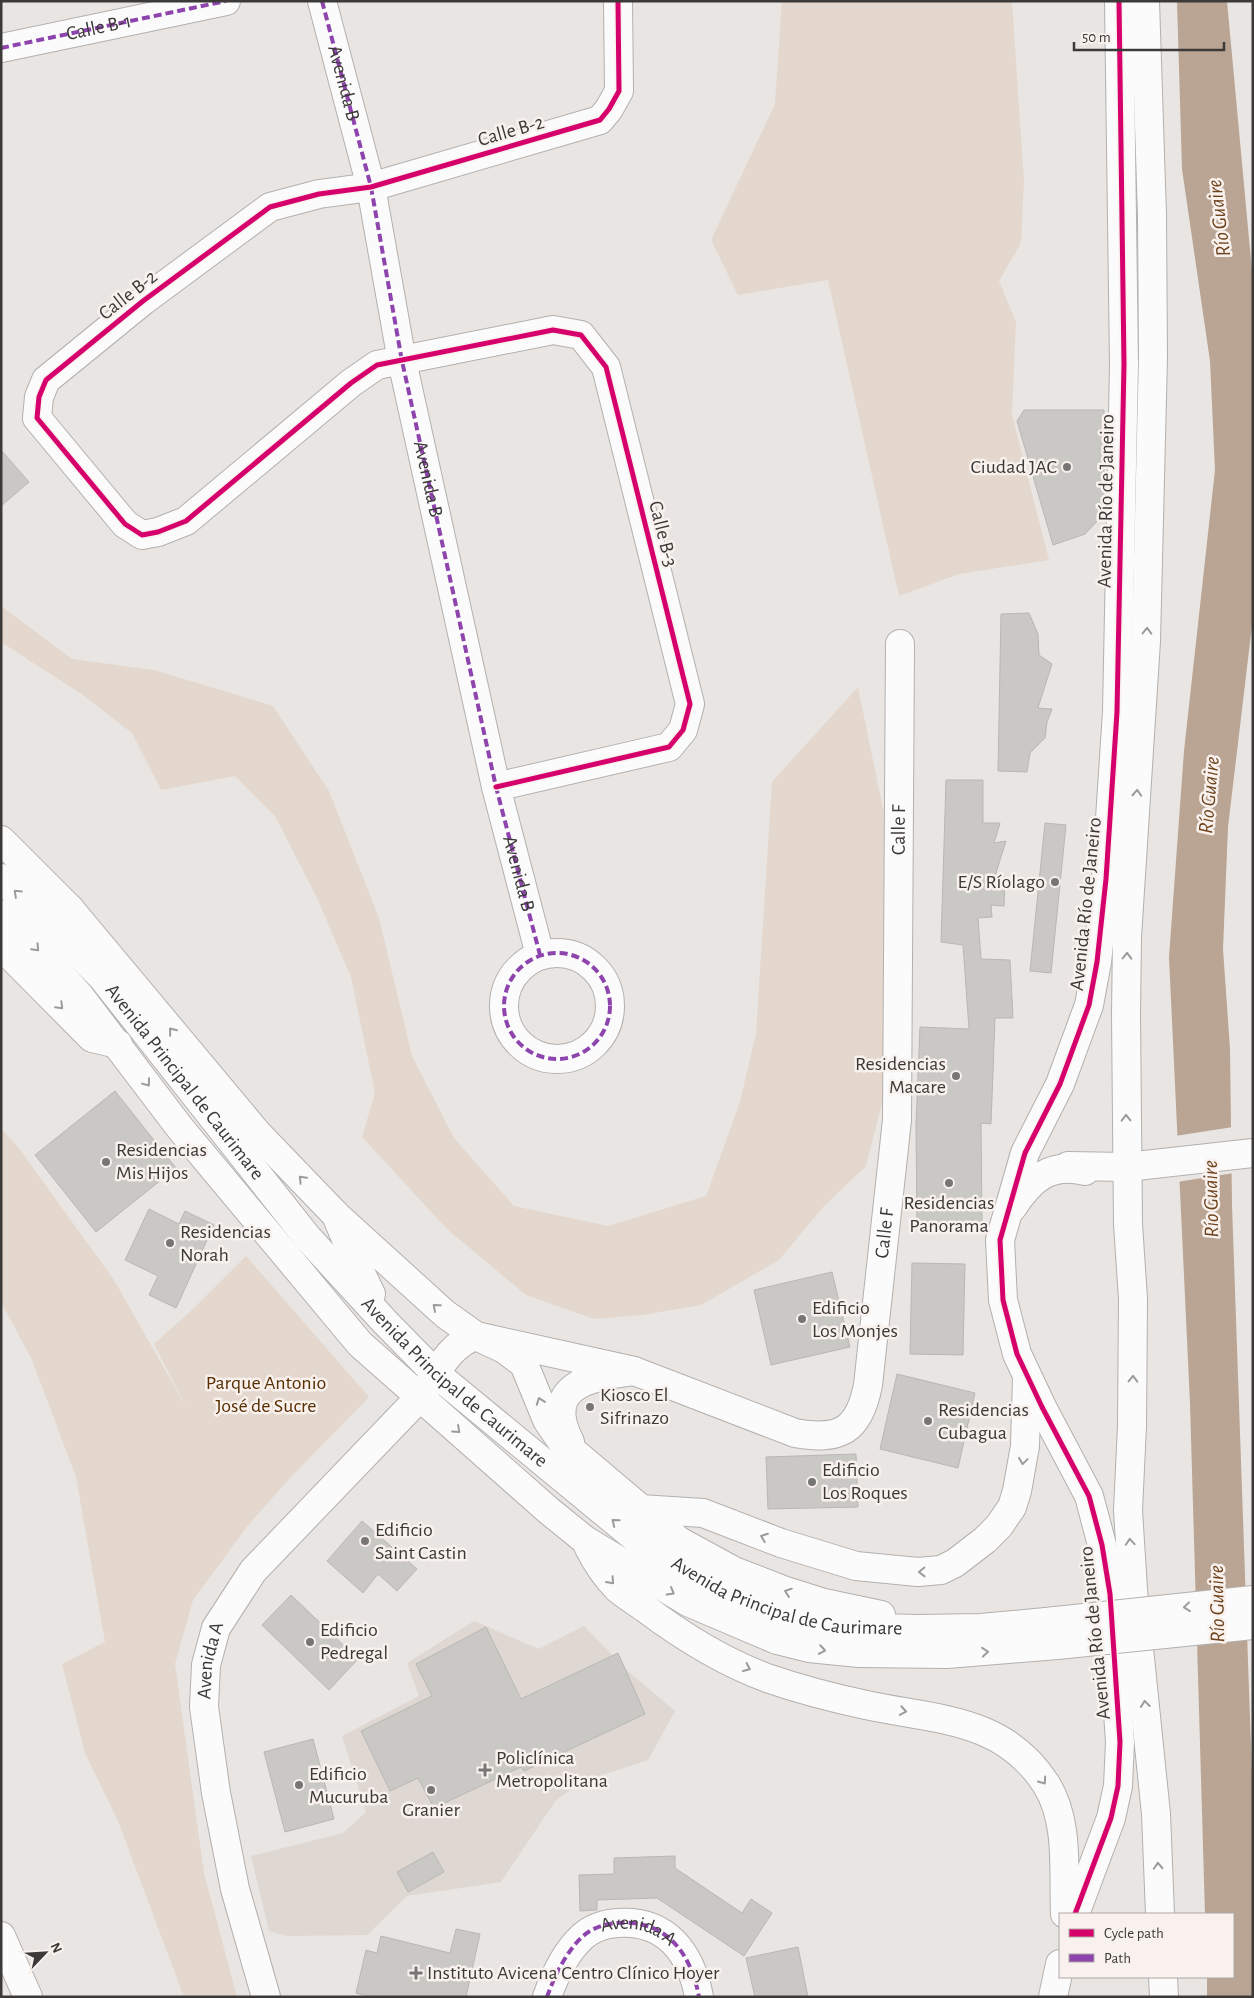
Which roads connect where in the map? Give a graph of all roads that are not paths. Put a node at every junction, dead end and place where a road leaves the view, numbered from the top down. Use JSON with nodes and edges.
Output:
{"nodes":[{"id":1,"x":226,"y":1,"type":"edge"},
{"id":2,"x":322,"y":1,"type":"edge"},
{"id":3,"x":618,"y":1,"type":"edge"},
{"id":4,"x":1119,"y":1,"type":"edge"},
{"id":5,"x":1145,"y":1,"type":"edge"},
{"id":6,"x":1,"y":48,"type":"edge"},
{"id":7,"x":371,"y":187,"type":"junction"},
{"id":8,"x":402,"y":361,"type":"junction"},
{"id":9,"x":900,"y":644,"type":"dead end"},
{"id":10,"x":496,"y":787,"type":"junction"},
{"id":11,"x":1,"y":840,"type":"edge"},
{"id":12,"x":1,"y":878,"type":"edge"},
{"id":13,"x":70,"y":908,"type":"junction"},
{"id":14,"x":1,"y":914,"type":"edge"},
{"id":15,"x":1,"y":946,"type":"edge"},
{"id":16,"x":540,"y":955,"type":"dead end"},
{"id":17,"x":102,"y":976,"type":"junction"},
{"id":18,"x":118,"y":1044,"type":"junction"},
{"id":19,"x":228,"y":1138,"type":"junction"},
{"id":20,"x":1253,"y":1153,"type":"edge"},
{"id":21,"x":1068,"y":1166,"type":"junction"},
{"id":22,"x":1127,"y":1167,"type":"junction"},
{"id":23,"x":336,"y":1214,"type":"junction"},
{"id":24,"x":1006,"y":1218,"type":"junction"},
{"id":25,"x":1128,"y":1224,"type":"junction"},
{"id":26,"x":385,"y":1322,"type":"junction"},
{"id":27,"x":476,"y":1336,"type":"junction"},
{"id":28,"x":634,"y":1371,"type":"junction"},
{"id":29,"x":436,"y":1374,"type":"junction"},
{"id":30,"x":1028,"y":1378,"type":"junction"},
{"id":31,"x":420,"y":1397,"type":"junction"},
{"id":32,"x":576,"y":1455,"type":"junction"},
{"id":33,"x":640,"y":1509,"type":"junction"},
{"id":34,"x":585,"y":1540,"type":"junction"},
{"id":35,"x":1253,"y":1600,"type":"edge"},
{"id":36,"x":1253,"y":1625,"type":"edge"},
{"id":37,"x":918,"y":1629,"type":"junction"},
{"id":38,"x":1057,"y":1633,"type":"junction"},
{"id":39,"x":1065,"y":1913,"type":"edge"},
{"id":40,"x":1075,"y":1913,"type":"edge"},
{"id":41,"x":1160,"y":1913,"type":"edge"},
{"id":42,"x":1,"y":1936,"type":"edge"},
{"id":43,"x":1059,"y":1969,"type":"edge"},
{"id":44,"x":1163,"y":1978,"type":"edge"},
{"id":45,"x":28,"y":1997,"type":"edge"},
{"id":46,"x":266,"y":1997,"type":"edge"},
{"id":47,"x":547,"y":1997,"type":"edge"},
{"id":48,"x":699,"y":1997,"type":"edge"},
{"id":49,"x":1053,"y":1997,"type":"edge"},
{"id":50,"x":1164,"y":1997,"type":"edge"}],
"edges":[{"from":1,"to":6,"type":"street","name":"Calle B-1"},
{"from":2,"to":7,"type":"street","name":"Avenida B"},
{"from":3,"to":7,"type":"street","name":"Calle B-2"},
{"from":4,"to":24,"type":"street","name":"Avenida Río de Janeiro"},
{"from":22,"to":5,"type":"street","name":"Avenida Río de Janeiro","one_way":true},
{"from":7,"to":8,"type":"street","name":"Avenida B"},
{"from":7,"to":8,"type":"street","name":"Calle B-2"},
{"from":8,"to":10,"type":"street","name":"Avenida B"},
{"from":8,"to":10,"type":"street","name":"Calle B-3"},
{"from":9,"to":28,"type":"street","name":"Calle F"},
{"from":10,"to":16,"type":"street","name":"Avenida B"},
{"from":11,"to":13,"type":"street","name":"Avenida Principal de Caurimare"},
{"from":17,"to":12,"type":"street","name":"Avenida Principal de Caurimare","one_way":true},
{"from":13,"to":17,"type":"street"},
{"from":23,"to":13,"type":"street","name":"Avenida Principal de Caurimare","one_way":true},
{"from":14,"to":18,"type":"street","name":"Avenida Principal de Caurimare","one_way":true},
{"from":15,"to":18,"type":"street","name":"Avenida Principal de Caurimare","one_way":true},
{"from":17,"to":19,"type":"street","name":"Avenida Principal de Caurimare"},
{"from":18,"to":31,"type":"street","name":"Avenida Principal de Caurimare","one_way":true},
{"from":19,"to":26,"type":"street","name":"Avenida Principal de Caurimare"},
{"from":19,"to":31,"type":"street"},
{"from":20,"to":22,"type":"street"},
{"from":21,"to":22,"type":"street"},
{"from":21,"to":24,"type":"street"},
{"from":21,"to":25,"type":"street"},
{"from":22,"to":25,"type":"street","name":"Avenida Río de Janeiro"},
{"from":23,"to":26,"type":"street"},
{"from":27,"to":23,"type":"street","name":"Avenida Principal de Caurimare","one_way":true},
{"from":24,"to":30,"type":"street","name":"Avenida Río de Janeiro"},
{"from":41,"to":25,"type":"street","name":"Avenida Río de Janeiro","one_way":true},
{"from":26,"to":29,"type":"street","name":"Avenida Principal de Caurimare"},
{"from":27,"to":28,"type":"street","name":"Calle F"},
{"from":27,"to":29,"type":"street","name":"Avenida A"},
{"from":32,"to":27,"type":"street","one_way":true},
{"from":28,"to":32,"type":"street"},
{"from":29,"to":31,"type":"street","name":"Avenida A"},
{"from":37,"to":29,"type":"street","name":"Avenida Principal de Caurimare","one_way":true},
{"from":30,"to":33,"type":"street","one_way":true},
{"from":30,"to":40,"type":"street","name":"Avenida Río de Janeiro"},
{"from":31,"to":34,"type":"street","name":"Avenida Principal de Caurimare","one_way":true},
{"from":31,"to":46,"type":"street","name":"Avenida A"},
{"from":32,"to":33,"type":"street"},
{"from":37,"to":33,"type":"street","one_way":true},
{"from":34,"to":38,"type":"street","name":"Avenida Principal de Caurimare","one_way":true},
{"from":34,"to":39,"type":"street","one_way":true},
{"from":35,"to":38,"type":"street","one_way":true,"bridge":true},
{"from":36,"to":38,"type":"street","bridge":true},
{"from":37,"to":38,"type":"street","name":"Avenida Principal de Caurimare"},
{"from":42,"to":45,"type":"street"},
{"from":43,"to":49,"type":"street"},
{"from":44,"to":50,"type":"street"},
{"from":47,"to":48,"type":"street","name":"Avenida A"}]}
